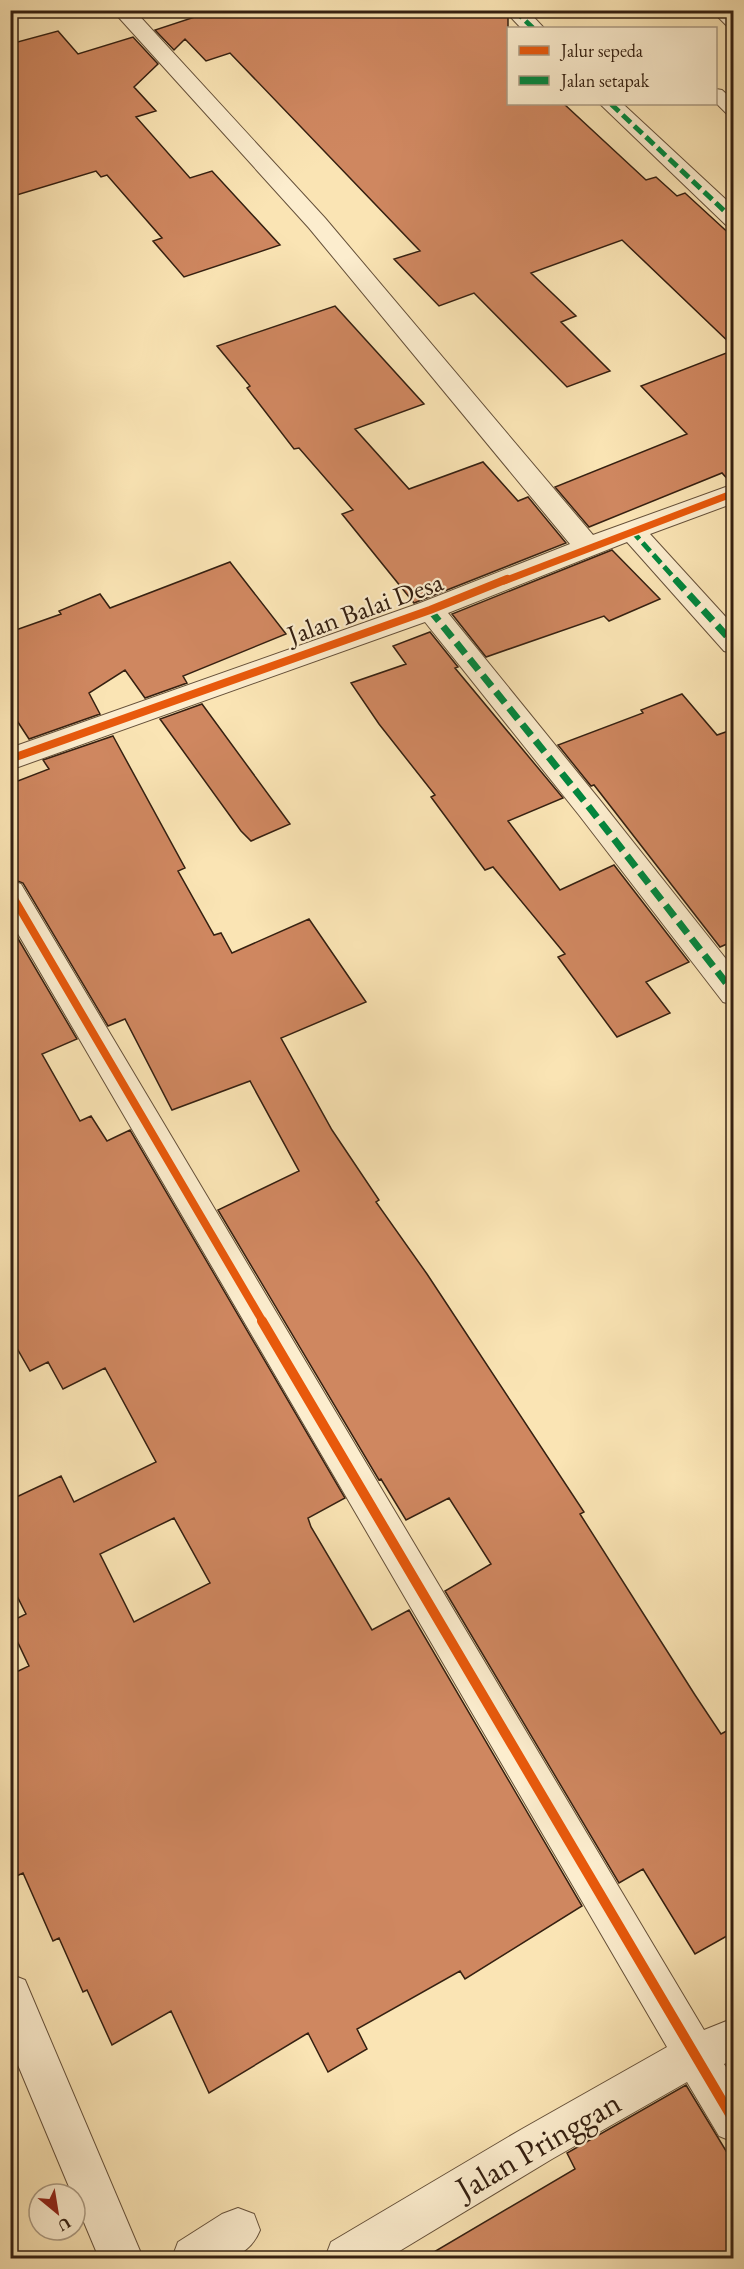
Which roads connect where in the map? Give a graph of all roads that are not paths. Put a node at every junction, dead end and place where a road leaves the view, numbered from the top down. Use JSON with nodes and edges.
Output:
{"nodes":[{"id":1,"x":122,"y":10,"type":"edge"},
{"id":2,"x":514,"y":10,"type":"edge"},
{"id":3,"x":719,"y":10,"type":"edge"},
{"id":4,"x":734,"y":23,"type":"edge"},
{"id":5,"x":532,"y":27,"type":"edge"},
{"id":6,"x":717,"y":95,"type":"edge"},
{"id":7,"x":611,"y":105,"type":"edge"},
{"id":8,"x":734,"y":111,"type":"edge"},
{"id":9,"x":734,"y":220,"type":"edge"},
{"id":10,"x":734,"y":494,"type":"edge"},
{"id":11,"x":632,"y":531,"type":"junction"},
{"id":12,"x":588,"y":547,"type":"junction"},
{"id":13,"x":430,"y":610,"type":"junction"},
{"id":14,"x":734,"y":644,"type":"edge"},
{"id":15,"x":10,"y":759,"type":"edge"},
{"id":16,"x":10,"y":892,"type":"edge"},
{"id":17,"x":734,"y":993,"type":"edge"},
{"id":18,"x":10,"y":1995,"type":"edge"},
{"id":19,"x":734,"y":2039,"type":"edge"},
{"id":20,"x":694,"y":2055,"type":"junction"},
{"id":21,"x":734,"y":2121,"type":"edge"},
{"id":22,"x":238,"y":2230,"type":"dead end"},
{"id":23,"x":121,"y":2259,"type":"edge"},
{"id":24,"x":194,"y":2259,"type":"edge"},
{"id":25,"x":347,"y":2259,"type":"edge"}],
"edges":[{"from":1,"to":12,"type":"street"},
{"from":2,"to":5,"type":"street"},
{"from":3,"to":4,"type":"lane"},
{"from":6,"to":8,"type":"lane"},
{"from":7,"to":9,"type":"street"},
{"from":10,"to":11,"type":"street","name":"Jalan Balai Desa"},
{"from":11,"to":12,"type":"street","name":"Jalan Balai Desa"},
{"from":11,"to":14,"type":"street"},
{"from":12,"to":13,"type":"street","name":"Jalan Balai Desa"},
{"from":13,"to":15,"type":"street","name":"Jalan Balai Desa"},
{"from":13,"to":17,"type":"street"},
{"from":16,"to":20,"type":"street"},
{"from":18,"to":23,"type":"street"},
{"from":19,"to":20,"type":"street","name":"Jalan Pringgan"},
{"from":20,"to":21,"type":"street"},
{"from":20,"to":25,"type":"street","name":"Jalan Pringgan"},
{"from":22,"to":24,"type":"street"}]}
